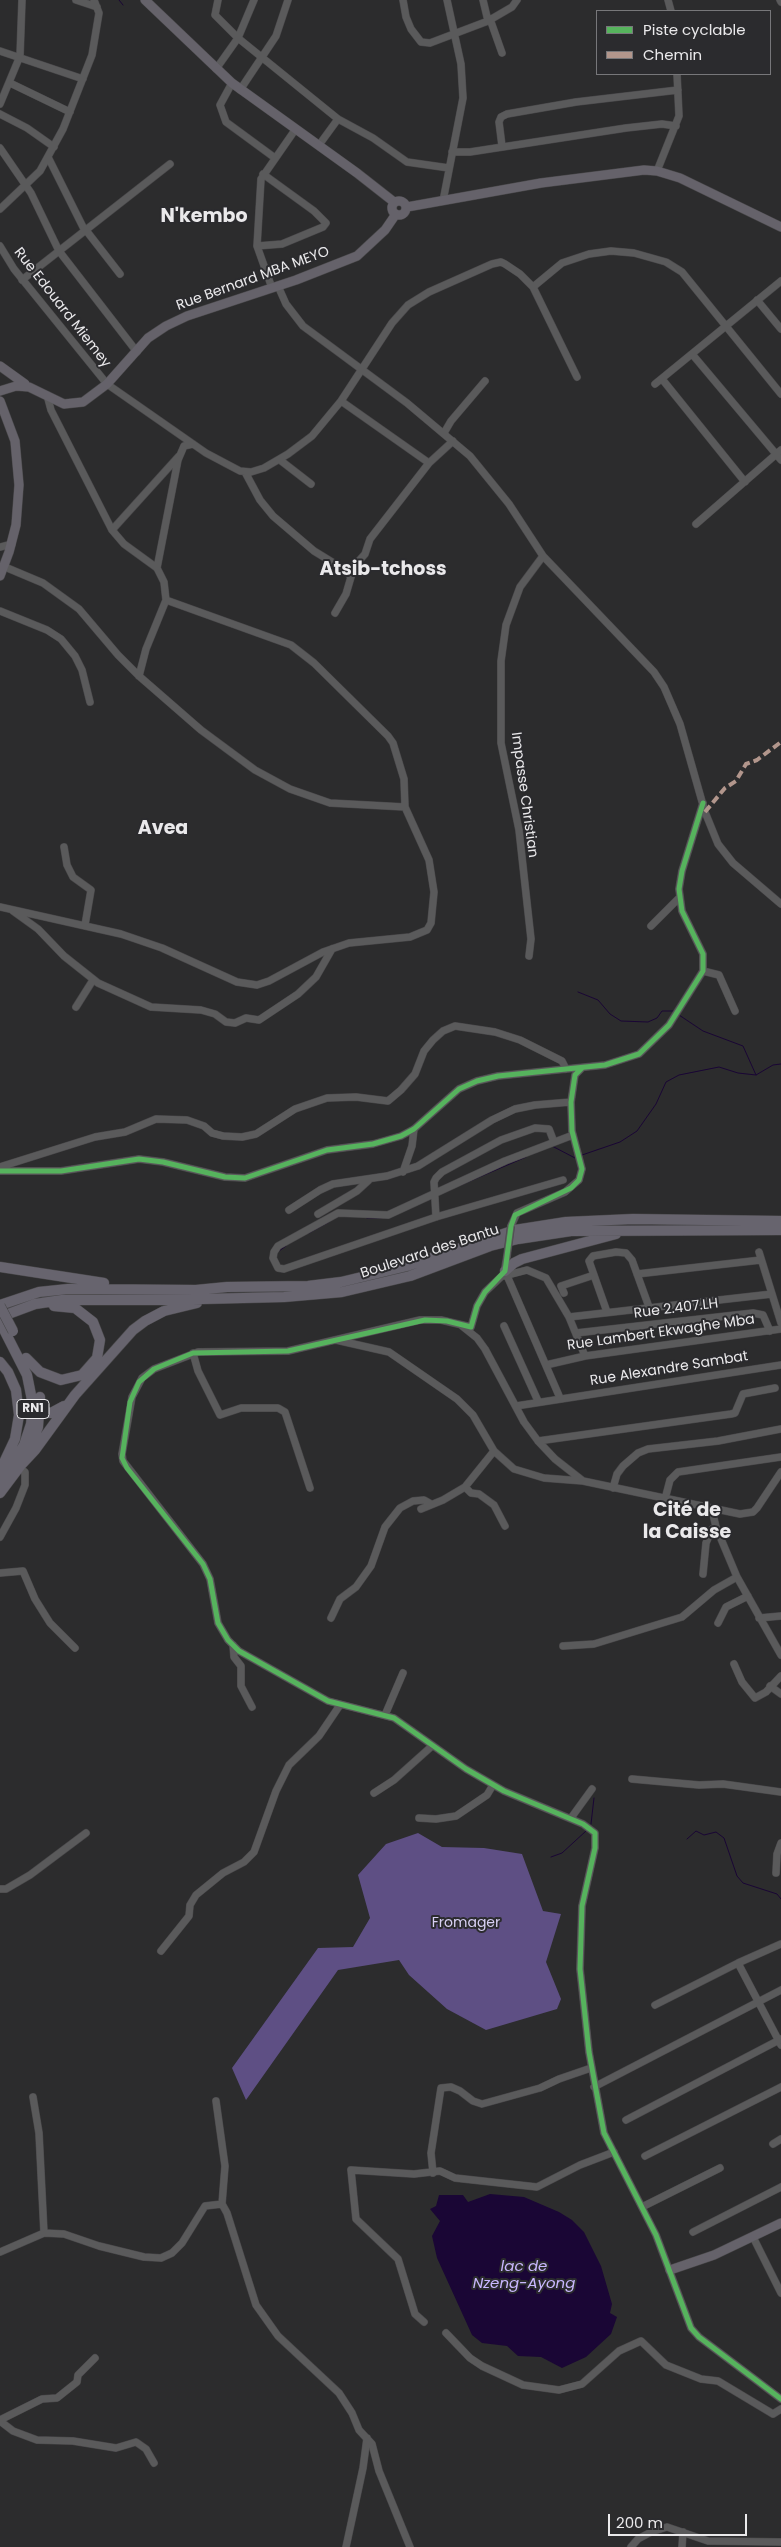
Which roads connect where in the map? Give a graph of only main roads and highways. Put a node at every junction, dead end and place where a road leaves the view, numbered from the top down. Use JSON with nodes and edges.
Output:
{"nodes":[{"id":1,"x":145,"y":0,"type":"edge"},
{"id":2,"x":394,"y":202,"type":"junction"},
{"id":3,"x":407,"y":207,"type":"junction"},
{"id":4,"x":396,"y":214,"type":"junction"},
{"id":5,"x":781,"y":227,"type":"edge"},
{"id":6,"x":4,"y":369,"type":"edge"},
{"id":7,"x":29,"y":387,"type":"junction"},
{"id":8,"x":6,"y":389,"type":"edge"},
{"id":9,"x":0,"y":401,"type":"edge"},
{"id":10,"x":0,"y":408,"type":"edge"},
{"id":11,"x":10,"y":425,"type":"junction"},
{"id":12,"x":0,"y":576,"type":"edge"},
{"id":13,"x":781,"y":1221,"type":"edge"},
{"id":14,"x":650,"y":1230,"type":"junction"},
{"id":15,"x":781,"y":1230,"type":"edge"},
{"id":16,"x":716,"y":1231,"type":"junction"},
{"id":17,"x":781,"y":1237,"type":"edge"},
{"id":18,"x":507,"y":1256,"type":"road end"},
{"id":19,"x":518,"y":1261,"type":"junction"},
{"id":20,"x":0,"y":1267,"type":"edge"},
{"id":21,"x":13,"y":1270,"type":"junction"},
{"id":22,"x":0,"y":1272,"type":"edge"},
{"id":23,"x":505,"y":1274,"type":"road end"},
{"id":24,"x":187,"y":1290,"type":"junction"},
{"id":25,"x":210,"y":1298,"type":"junction"},
{"id":26,"x":0,"y":1305,"type":"edge"},
{"id":27,"x":11,"y":1312,"type":"junction"},
{"id":28,"x":0,"y":1317,"type":"edge"},
{"id":29,"x":0,"y":1322,"type":"edge"},
{"id":30,"x":10,"y":1333,"type":"junction"},
{"id":31,"x":26,"y":1358,"type":"junction"},
{"id":32,"x":0,"y":1362,"type":"edge"},
{"id":33,"x":27,"y":1375,"type":"junction"},
{"id":34,"x":75,"y":1395,"type":"junction"},
{"id":35,"x":40,"y":1408,"type":"junction"},
{"id":36,"x":20,"y":1466,"type":"junction"},
{"id":37,"x":0,"y":1471,"type":"edge"},
{"id":38,"x":0,"y":1482,"type":"edge"},
{"id":39,"x":0,"y":1493,"type":"edge"},
{"id":40,"x":781,"y":2223,"type":"edge"},
{"id":41,"x":670,"y":2270,"type":"road end"}],
"edges":[{"from":1,"to":2,"type":"main road"},
{"from":2,"to":3,"type":"main road"},
{"from":2,"to":4,"type":"main road"},
{"from":3,"to":4,"type":"main road"},
{"from":3,"to":5,"type":"main road"},
{"from":4,"to":7,"type":"main road","name":"Rue Bernard MBA MEYO"},
{"from":6,"to":7,"type":"main road"},
{"from":6,"to":8,"type":"main road"},
{"from":7,"to":8,"type":"main road"},
{"from":8,"to":11,"type":"main road"},
{"from":9,"to":11,"type":"main road"},
{"from":10,"to":11,"type":"main road"},
{"from":11,"to":12,"type":"main road"},
{"from":13,"to":24,"type":"highway","name":"Boulevard des Bantu"},
{"from":14,"to":16,"type":"highway","name":"Boulevard des Bantu"},
{"from":14,"to":19,"type":"highway"},
{"from":14,"to":25,"type":"highway","name":"Boulevard des Bantu"},
{"from":15,"to":16,"type":"highway","name":"Boulevard des Bantu"},
{"from":16,"to":17,"type":"highway"},
{"from":18,"to":19,"type":"highway"},
{"from":19,"to":23,"type":"highway"},
{"from":20,"to":21,"type":"highway"},
{"from":21,"to":22,"type":"highway"},
{"from":21,"to":24,"type":"highway"},
{"from":24,"to":26,"type":"highway","name":"Boulevard des Bantu"},
{"from":25,"to":27,"type":"highway","name":"Boulevard des Bantu"},
{"from":25,"to":34,"type":"highway"},
{"from":26,"to":30,"type":"highway","number":"RN1","bridge":true},
{"from":27,"to":28,"type":"highway","name":"Boulevard des Bantu"},
{"from":27,"to":31,"type":"highway"},
{"from":29,"to":30,"type":"highway","number":"RN1"},
{"from":30,"to":31,"type":"highway","number":"RN1"},
{"from":30,"to":33,"type":"highway","number":"RN1"},
{"from":31,"to":35,"type":"highway","number":"RN1"},
{"from":32,"to":37,"type":"highway"},
{"from":33,"to":35,"type":"highway"},
{"from":33,"to":38,"type":"highway","number":"RN1"},
{"from":34,"to":35,"type":"highway"},
{"from":34,"to":36,"type":"highway"},
{"from":35,"to":36,"type":"highway","number":"RN1"},
{"from":36,"to":39,"type":"highway","number":"RN1"},
{"from":40,"to":41,"type":"main road"}]}
